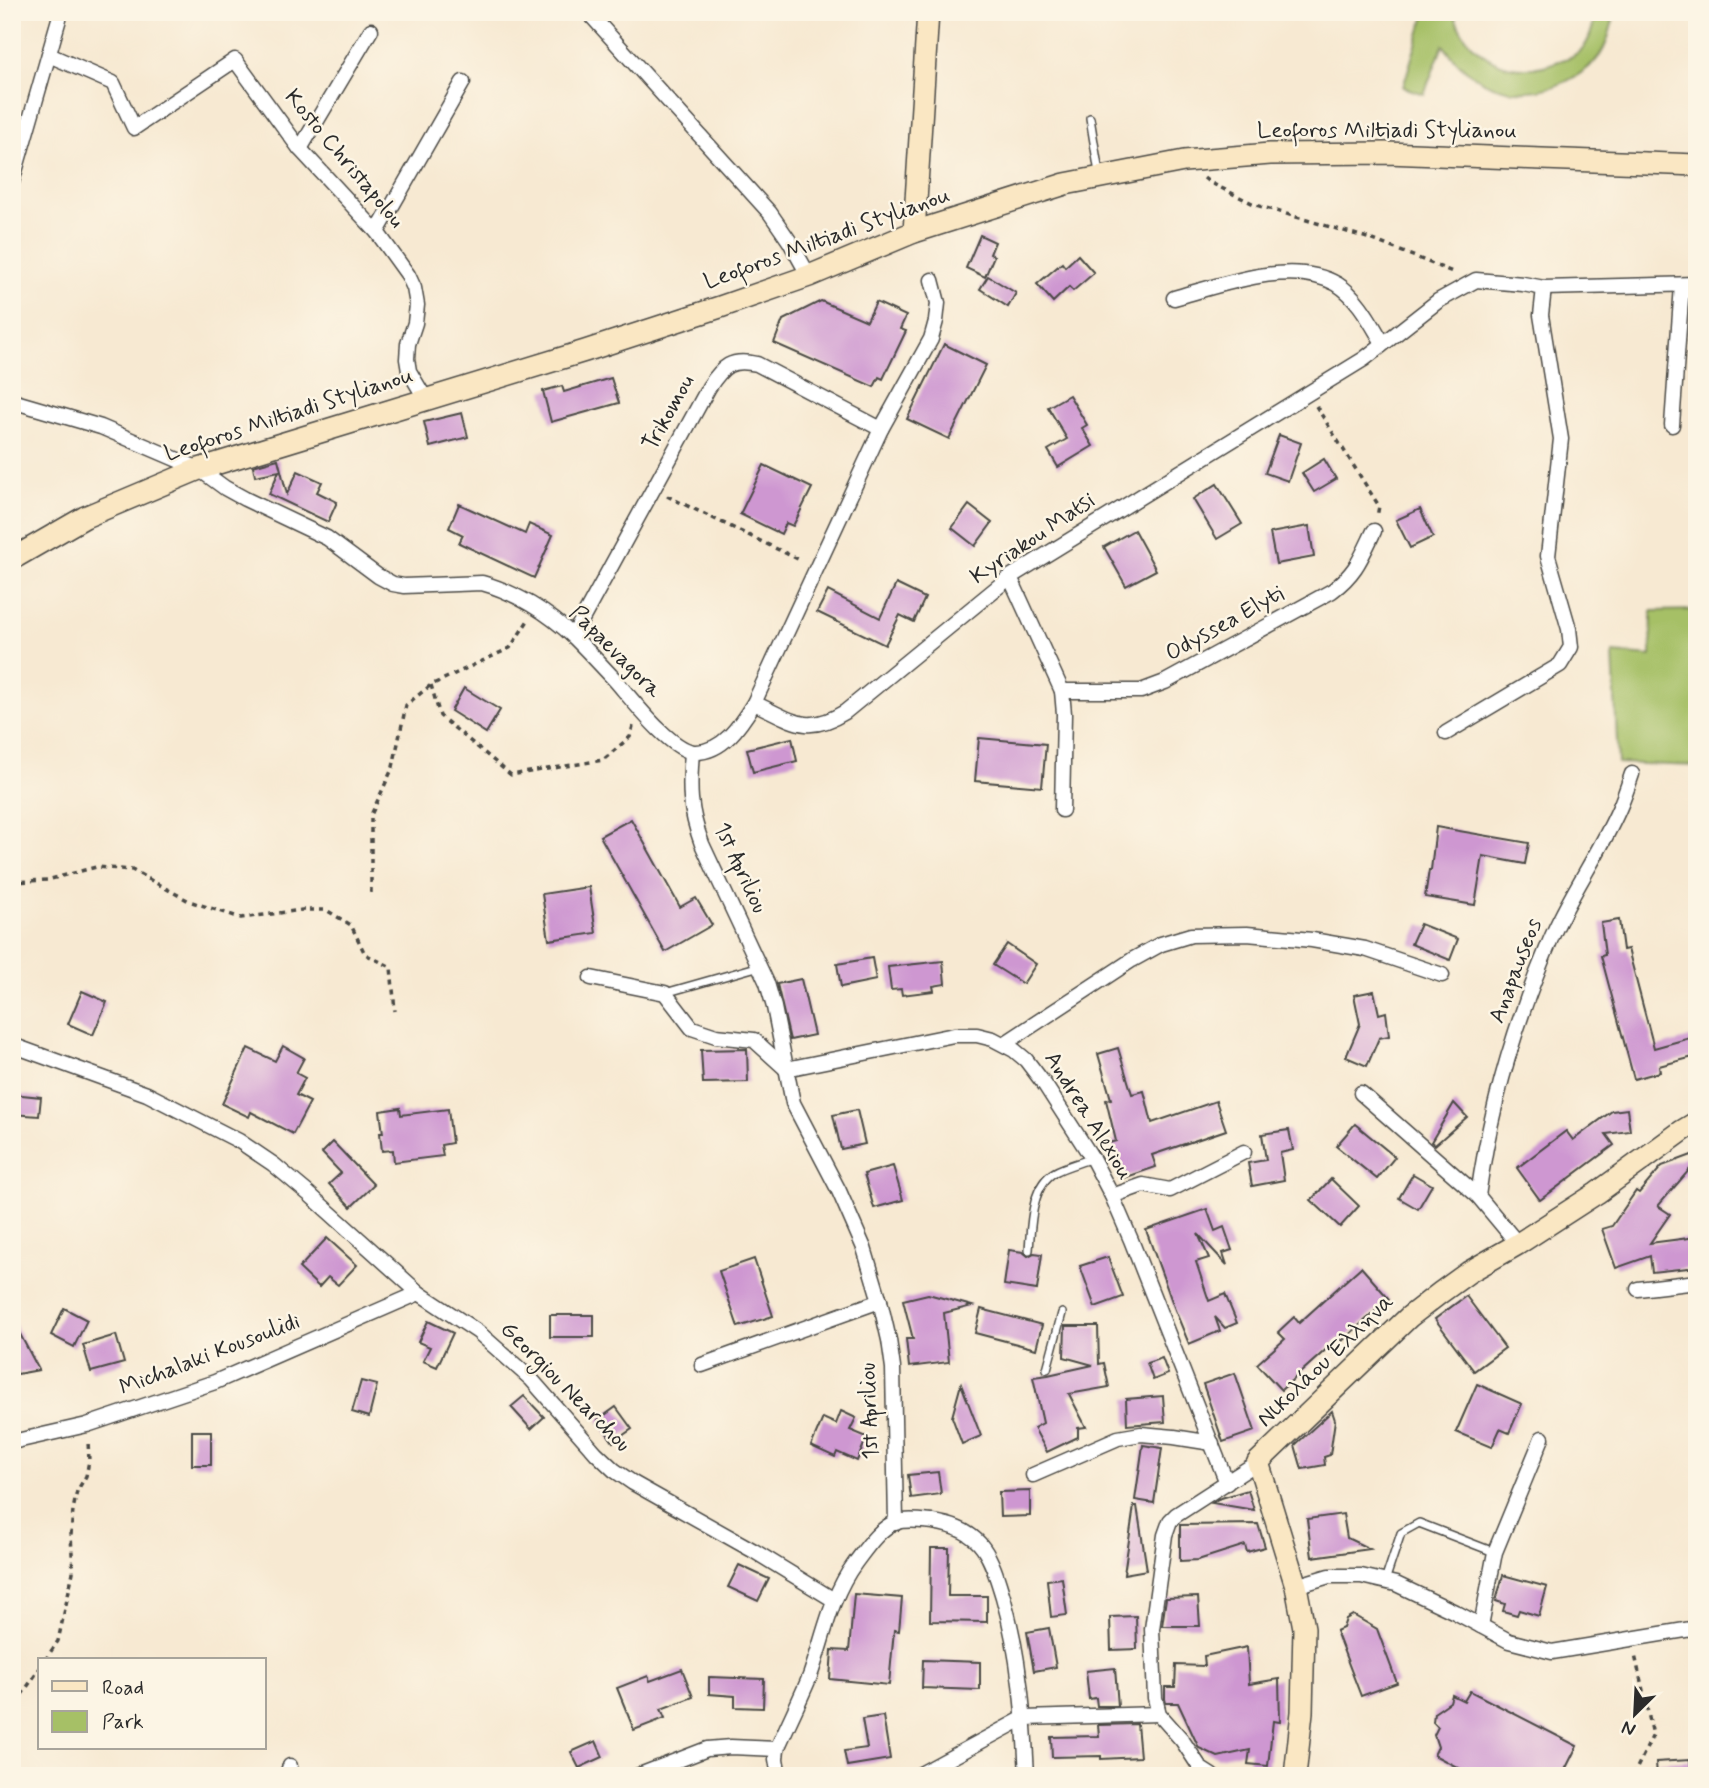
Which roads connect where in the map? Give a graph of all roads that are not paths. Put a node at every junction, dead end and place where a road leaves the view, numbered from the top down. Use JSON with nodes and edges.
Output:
{"nodes":[{"id":1,"x":61,"y":12,"type":"edge"},
{"id":2,"x":589,"y":12,"type":"edge"},
{"id":3,"x":928,"y":12,"type":"edge"},
{"id":4,"x":371,"y":30,"type":"dead end"},
{"id":5,"x":49,"y":55,"type":"junction"},
{"id":6,"x":463,"y":82,"type":"dead end"},
{"id":7,"x":1090,"y":118,"type":"dead end"},
{"id":8,"x":300,"y":149,"type":"junction"},
{"id":9,"x":1697,"y":165,"type":"edge"},
{"id":10,"x":14,"y":166,"type":"edge"},
{"id":11,"x":1099,"y":177,"type":"junction"},
{"id":12,"x":12,"y":182,"type":"edge"},
{"id":13,"x":377,"y":232,"type":"junction"},
{"id":14,"x":914,"y":232,"type":"junction"},
{"id":15,"x":809,"y":276,"type":"junction"},
{"id":16,"x":932,"y":280,"type":"dead end"},
{"id":17,"x":1689,"y":285,"type":"edge"},
{"id":18,"x":1544,"y":288,"type":"junction"},
{"id":19,"x":1174,"y":298,"type":"dead end"},
{"id":20,"x":1383,"y":343,"type":"junction"},
{"id":21,"x":425,"y":398,"type":"junction"},
{"id":22,"x":12,"y":401,"type":"edge"},
{"id":23,"x":1672,"y":425,"type":"dead end"},
{"id":24,"x":881,"y":429,"type":"junction"},
{"id":25,"x":199,"y":469,"type":"junction"},
{"id":26,"x":1374,"y":531,"type":"road end"},
{"id":27,"x":12,"y":559,"type":"edge"},
{"id":28,"x":1010,"y":577,"type":"junction"},
{"id":29,"x":573,"y":636,"type":"junction"},
{"id":30,"x":1062,"y":691,"type":"junction"},
{"id":31,"x":754,"y":703,"type":"junction"},
{"id":32,"x":1446,"y":733,"type":"dead end"},
{"id":33,"x":692,"y":752,"type":"junction"},
{"id":34,"x":1632,"y":774,"type":"dead end"},
{"id":35,"x":1062,"y":810,"type":"dead end"},
{"id":36,"x":760,"y":967,"type":"junction"},
{"id":37,"x":1442,"y":975,"type":"dead end"},
{"id":38,"x":591,"y":978,"type":"dead end"},
{"id":39,"x":665,"y":993,"type":"junction"},
{"id":40,"x":1004,"y":1044,"type":"junction"},
{"id":41,"x":12,"y":1045,"type":"edge"},
{"id":42,"x":786,"y":1069,"type":"junction"},
{"id":43,"x":1361,"y":1093,"type":"dead end"},
{"id":44,"x":1697,"y":1122,"type":"edge"},
{"id":45,"x":1244,"y":1152,"type":"dead end"},
{"id":46,"x":1092,"y":1158,"type":"junction"},
{"id":47,"x":1112,"y":1196,"type":"junction"},
{"id":48,"x":1478,"y":1196,"type":"junction"},
{"id":49,"x":1518,"y":1244,"type":"junction"},
{"id":50,"x":1029,"y":1250,"type":"dead end"},
{"id":51,"x":1697,"y":1282,"type":"edge"},
{"id":52,"x":1638,"y":1289,"type":"dead end"},
{"id":53,"x":419,"y":1293,"type":"junction"},
{"id":54,"x":880,"y":1301,"type":"junction"},
{"id":55,"x":1062,"y":1314,"type":"dead end"},
{"id":56,"x":702,"y":1365,"type":"dead end"},
{"id":57,"x":1047,"y":1369,"type":"dead end"},
{"id":58,"x":1542,"y":1438,"type":"dead end"},
{"id":59,"x":12,"y":1442,"type":"edge"},
{"id":60,"x":1212,"y":1443,"type":"junction"},
{"id":61,"x":1258,"y":1462,"type":"junction"},
{"id":62,"x":1033,"y":1475,"type":"dead end"},
{"id":63,"x":1227,"y":1483,"type":"junction"},
{"id":64,"x":896,"y":1522,"type":"junction"},
{"id":65,"x":1495,"y":1552,"type":"junction"},
{"id":66,"x":1385,"y":1582,"type":"junction"},
{"id":67,"x":1296,"y":1586,"type":"junction"},
{"id":68,"x":834,"y":1600,"type":"junction"},
{"id":69,"x":1481,"y":1626,"type":"junction"},
{"id":70,"x":1697,"y":1628,"type":"edge"},
{"id":71,"x":1159,"y":1714,"type":"junction"},
{"id":72,"x":1024,"y":1718,"type":"junction"},
{"id":73,"x":777,"y":1749,"type":"junction"},
{"id":74,"x":637,"y":1776,"type":"edge"},
{"id":75,"x":779,"y":1776,"type":"edge"},
{"id":76,"x":917,"y":1776,"type":"edge"},
{"id":77,"x":1027,"y":1776,"type":"edge"},
{"id":78,"x":1212,"y":1776,"type":"edge"},
{"id":79,"x":1295,"y":1776,"type":"edge"}],
"edges":[{"from":1,"to":5,"type":"street"},
{"from":2,"to":15,"type":"street"},
{"from":3,"to":14,"type":"main road"},
{"from":4,"to":8,"type":"street"},
{"from":5,"to":8,"type":"street","name":"Kosto Christapolou"},
{"from":5,"to":10,"type":"street"},
{"from":6,"to":13,"type":"street"},
{"from":7,"to":11,"type":"lane"},
{"from":8,"to":13,"type":"street","name":"Kosto Christapolou"},
{"from":9,"to":11,"type":"main road","name":"Leoforos Miltiadi Stylianou"},
{"from":10,"to":12,"type":"street"},
{"from":11,"to":14,"type":"main road","name":"Leoforos Miltiadi Stylianou"},
{"from":13,"to":21,"type":"street","name":"Kosto Christapolou"},
{"from":14,"to":15,"type":"main road","name":"Leoforos Miltiadi Stylianou"},
{"from":15,"to":21,"type":"main road","name":"Leoforos Miltiadi Stylianou"},
{"from":16,"to":24,"type":"street"},
{"from":17,"to":18,"type":"street"},
{"from":17,"to":23,"type":"street"},
{"from":18,"to":20,"type":"street","name":"Kyriakou Matsi"},
{"from":18,"to":32,"type":"street"},
{"from":19,"to":20,"type":"street"},
{"from":20,"to":28,"type":"street","name":"Kyriakou Matsi"},
{"from":21,"to":25,"type":"main road","name":"Leoforos Miltiadi Stylianou"},
{"from":22,"to":25,"type":"street","name":"Papaevagora"},
{"from":24,"to":29,"type":"street","name":"Trikomou"},
{"from":24,"to":31,"type":"street"},
{"from":25,"to":27,"type":"main road","name":"Leoforos Miltiadi Stylianou"},
{"from":25,"to":29,"type":"street","name":"Papaevagora"},
{"from":26,"to":30,"type":"street","name":"Odyssea Elyti"},
{"from":28,"to":30,"type":"street"},
{"from":28,"to":31,"type":"street","name":"Kyriakou Matsi"},
{"from":29,"to":33,"type":"street","name":"Papaevagora"},
{"from":30,"to":35,"type":"street"},
{"from":31,"to":33,"type":"street"},
{"from":33,"to":36,"type":"street","name":"1st Apriliou"},
{"from":34,"to":48,"type":"street","name":"Anapauseos"},
{"from":36,"to":39,"type":"lane"},
{"from":36,"to":42,"type":"street","name":"1st Apriliou"},
{"from":37,"to":40,"type":"street"},
{"from":38,"to":39,"type":"street"},
{"from":39,"to":42,"type":"street"},
{"from":40,"to":42,"type":"street","name":"Andrea Alexiou"},
{"from":40,"to":46,"type":"street","name":"Andrea Alexiou"},
{"from":41,"to":53,"type":"street","name":"Georgiou Nearchou"},
{"from":42,"to":54,"type":"street","name":"1st Apriliou"},
{"from":43,"to":48,"type":"street"},
{"from":44,"to":49,"type":"main road","name":"Νικολάου Έλληνα"},
{"from":45,"to":47,"type":"street"},
{"from":46,"to":47,"type":"street","name":"Andrea Alexiou"},
{"from":46,"to":50,"type":"lane"},
{"from":47,"to":60,"type":"street","name":"Andrea Alexiou"},
{"from":48,"to":49,"type":"street"},
{"from":49,"to":61,"type":"main road","name":"Νικολάου Έλληνα"},
{"from":51,"to":52,"type":"street"},
{"from":53,"to":59,"type":"street","name":"Michalaki Kousoulidi"},
{"from":53,"to":68,"type":"street","name":"Georgiou Nearchou"},
{"from":54,"to":56,"type":"street"},
{"from":54,"to":64,"type":"street","name":"1st Apriliou"},
{"from":55,"to":57,"type":"lane"},
{"from":58,"to":65,"type":"street"},
{"from":60,"to":62,"type":"street"},
{"from":60,"to":63,"type":"street","name":"Andrea Alexiou"},
{"from":61,"to":63,"type":"street"},
{"from":61,"to":67,"type":"main road","name":"Νικολάου Έλληνα"},
{"from":63,"to":71,"type":"street"},
{"from":64,"to":68,"type":"street"},
{"from":64,"to":72,"type":"street"},
{"from":65,"to":66,"type":"lane"},
{"from":65,"to":69,"type":"street"},
{"from":66,"to":67,"type":"street"},
{"from":66,"to":69,"type":"street"},
{"from":67,"to":79,"type":"main road","name":"Νικολάου Έλληνα"},
{"from":68,"to":73,"type":"street"},
{"from":69,"to":70,"type":"street"},
{"from":71,"to":72,"type":"street"},
{"from":71,"to":78,"type":"street"},
{"from":72,"to":76,"type":"street"},
{"from":72,"to":77,"type":"street"},
{"from":73,"to":74,"type":"street"},
{"from":73,"to":75,"type":"street"}]}
